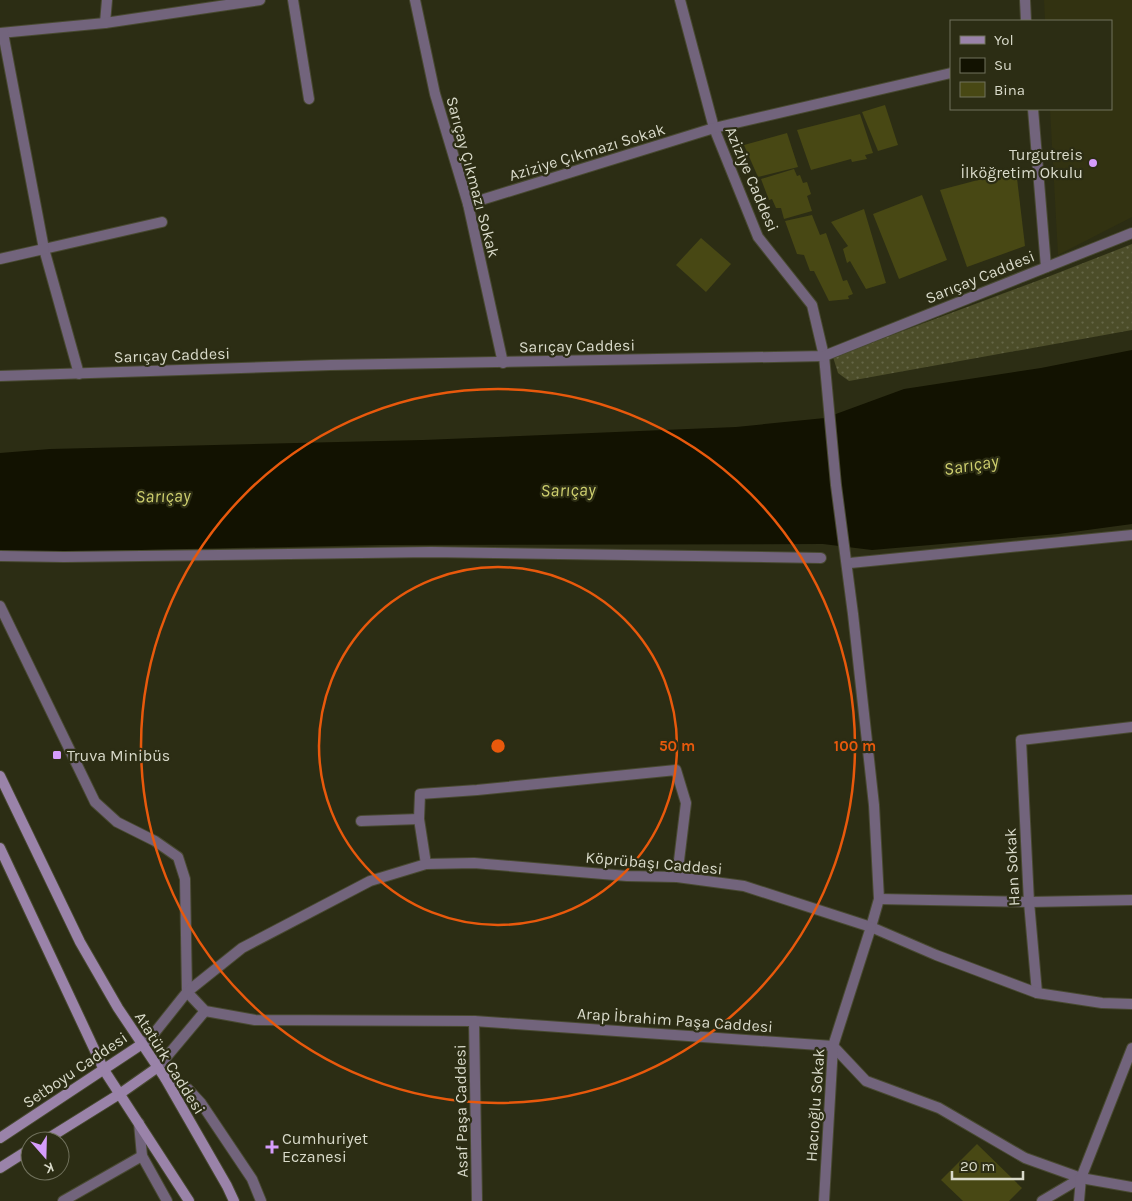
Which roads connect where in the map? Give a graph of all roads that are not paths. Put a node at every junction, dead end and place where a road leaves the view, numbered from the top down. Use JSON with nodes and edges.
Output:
{"nodes":[{"id":1,"x":106,"y":0,"type":"edge"},
{"id":2,"x":260,"y":0,"type":"edge"},
{"id":3,"x":293,"y":0,"type":"edge"},
{"id":4,"x":415,"y":0,"type":"edge"},
{"id":5,"x":680,"y":0,"type":"edge"},
{"id":6,"x":1025,"y":0,"type":"edge"},
{"id":7,"x":1026,"y":20,"type":"edge"},
{"id":8,"x":105,"y":23,"type":"junction"},
{"id":9,"x":2,"y":33,"type":"edge"},
{"id":10,"x":950,"y":73,"type":"edge"},
{"id":11,"x":309,"y":99,"type":"dead end"},
{"id":12,"x":1033,"y":110,"type":"edge"},
{"id":13,"x":714,"y":128,"type":"junction"},
{"id":14,"x":468,"y":204,"type":"junction"},
{"id":15,"x":162,"y":222,"type":"dead end"},
{"id":16,"x":1132,"y":233,"type":"edge"},
{"id":17,"x":44,"y":249,"type":"junction"},
{"id":18,"x":0,"y":259,"type":"edge"},
{"id":19,"x":1046,"y":267,"type":"junction"},
{"id":20,"x":824,"y":356,"type":"junction"},
{"id":21,"x":503,"y":363,"type":"junction"},
{"id":22,"x":79,"y":374,"type":"junction"},
{"id":23,"x":0,"y":376,"type":"edge"},
{"id":24,"x":1132,"y":535,"type":"edge"},
{"id":25,"x":0,"y":556,"type":"edge"},
{"id":26,"x":821,"y":558,"type":"dead end"},
{"id":27,"x":850,"y":563,"type":"dead end"},
{"id":28,"x":0,"y":606,"type":"edge"},
{"id":29,"x":1132,"y":727,"type":"edge"},
{"id":30,"x":0,"y":776,"type":"edge"},
{"id":31,"x":419,"y":819,"type":"junction"},
{"id":32,"x":360,"y":822,"type":"dead end"},
{"id":33,"x":0,"y":848,"type":"edge"},
{"id":34,"x":426,"y":864,"type":"junction"},
{"id":35,"x":677,"y":877,"type":"junction"},
{"id":36,"x":879,"y":899,"type":"junction"},
{"id":37,"x":1132,"y":900,"type":"edge"},
{"id":38,"x":1029,"y":902,"type":"junction"},
{"id":39,"x":871,"y":927,"type":"junction"},
{"id":40,"x":187,"y":992,"type":"junction"},
{"id":41,"x":1037,"y":993,"type":"junction"},
{"id":42,"x":1132,"y":1004,"type":"edge"},
{"id":43,"x":205,"y":1011,"type":"junction"},
{"id":44,"x":474,"y":1021,"type":"junction"},
{"id":45,"x":142,"y":1044,"type":"junction"},
{"id":46,"x":833,"y":1046,"type":"junction"},
{"id":47,"x":1132,"y":1048,"type":"edge"},
{"id":48,"x":158,"y":1067,"type":"junction"},
{"id":49,"x":104,"y":1070,"type":"junction"},
{"id":50,"x":165,"y":1078,"type":"junction"},
{"id":51,"x":120,"y":1093,"type":"junction"},
{"id":52,"x":139,"y":1122,"type":"junction"},
{"id":53,"x":60,"y":1131,"type":"edge"},
{"id":54,"x":0,"y":1138,"type":"edge"},
{"id":55,"x":20,"y":1155,"type":"edge"},
{"id":56,"x":142,"y":1156,"type":"junction"},
{"id":57,"x":0,"y":1168,"type":"edge"},
{"id":58,"x":1081,"y":1178,"type":"junction"},
{"id":59,"x":1132,"y":1188,"type":"edge"},
{"id":60,"x":63,"y":1201,"type":"edge"},
{"id":61,"x":167,"y":1201,"type":"edge"},
{"id":62,"x":189,"y":1201,"type":"edge"},
{"id":63,"x":234,"y":1201,"type":"edge"},
{"id":64,"x":261,"y":1201,"type":"edge"},
{"id":65,"x":477,"y":1201,"type":"edge"},
{"id":66,"x":824,"y":1201,"type":"edge"},
{"id":67,"x":1042,"y":1201,"type":"edge"},
{"id":68,"x":1079,"y":1201,"type":"edge"}],
"edges":[{"from":1,"to":8,"type":"street"},
{"from":2,"to":8,"type":"street"},
{"from":3,"to":11,"type":"street"},
{"from":4,"to":14,"type":"street","name":"Sarıçay Çıkmazı Sokak"},
{"from":5,"to":13,"type":"street","name":"Aziziye Caddesi"},
{"from":6,"to":7,"type":"street"},
{"from":8,"to":9,"type":"street"},
{"from":9,"to":17,"type":"street"},
{"from":10,"to":13,"type":"street","name":"Aziziye Çıkmazı Sokak"},
{"from":12,"to":19,"type":"street"},
{"from":13,"to":14,"type":"street","name":"Aziziye Çıkmazı Sokak"},
{"from":13,"to":20,"type":"street","name":"Aziziye Caddesi"},
{"from":14,"to":21,"type":"street","name":"Sarıçay Çıkmazı Sokak"},
{"from":15,"to":17,"type":"street"},
{"from":16,"to":19,"type":"street","name":"Sarıçay Caddesi"},
{"from":17,"to":18,"type":"street"},
{"from":17,"to":22,"type":"street"},
{"from":19,"to":20,"type":"street","name":"Sarıçay Caddesi"},
{"from":20,"to":21,"type":"street","name":"Sarıçay Caddesi"},
{"from":20,"to":36,"type":"street","name":"Aziziye Caddesi"},
{"from":21,"to":22,"type":"street","name":"Sarıçay Caddesi"},
{"from":22,"to":23,"type":"street","name":"Sarıçay Caddesi"},
{"from":24,"to":27,"type":"street"},
{"from":25,"to":26,"type":"street"},
{"from":28,"to":40,"type":"street"},
{"from":29,"to":38,"type":"street","name":"Han Sokak"},
{"from":30,"to":45,"type":"main road","name":"Atatürk Caddesi"},
{"from":31,"to":32,"type":"street"},
{"from":31,"to":34,"type":"street"},
{"from":31,"to":35,"type":"street"},
{"from":33,"to":49,"type":"main road"},
{"from":34,"to":35,"type":"street","name":"Köprübaşı Caddesi"},
{"from":34,"to":40,"type":"street","name":"Köprübaşı Caddesi"},
{"from":35,"to":39,"type":"street","name":"Köprübaşı Caddesi"},
{"from":36,"to":38,"type":"street"},
{"from":36,"to":39,"type":"street","name":"Hacıoğlu Sokak"},
{"from":37,"to":38,"type":"street"},
{"from":38,"to":41,"type":"street","name":"Han Sokak"},
{"from":39,"to":41,"type":"street","name":"Köprübaşı Caddesi"},
{"from":39,"to":46,"type":"street","name":"Hacıoğlu Sokak"},
{"from":40,"to":43,"type":"street"},
{"from":40,"to":45,"type":"street","name":"Köprübaşı Caddesi"},
{"from":41,"to":42,"type":"street","name":"Köprübaşı Caddesi"},
{"from":43,"to":44,"type":"street","name":"Arap İbrahim Paşa Caddesi"},
{"from":43,"to":48,"type":"street"},
{"from":44,"to":46,"type":"street","name":"Arap İbrahim Paşa Caddesi"},
{"from":44,"to":65,"type":"street","name":"Asaf Paşa Caddesi"},
{"from":45,"to":48,"type":"main road","name":"Atatürk Caddesi"},
{"from":45,"to":49,"type":"main road","name":"Setboyu Caddesi"},
{"from":46,"to":58,"type":"street"},
{"from":46,"to":66,"type":"street","name":"Hacıoğlu Sokak"},
{"from":47,"to":58,"type":"street"},
{"from":48,"to":50,"type":"main road","name":"Atatürk Caddesi"},
{"from":48,"to":51,"type":"main road"},
{"from":49,"to":51,"type":"main road"},
{"from":49,"to":54,"type":"main road","name":"Setboyu Caddesi"},
{"from":50,"to":63,"type":"main road","name":"Atatürk Caddesi"},
{"from":50,"to":64,"type":"street"},
{"from":51,"to":52,"type":"main road"},
{"from":51,"to":53,"type":"main road"},
{"from":52,"to":56,"type":"street"},
{"from":52,"to":62,"type":"main road"},
{"from":55,"to":57,"type":"main road"},
{"from":56,"to":60,"type":"street"},
{"from":56,"to":61,"type":"street"},
{"from":58,"to":59,"type":"street"},
{"from":58,"to":67,"type":"street"},
{"from":58,"to":68,"type":"street"}]}
